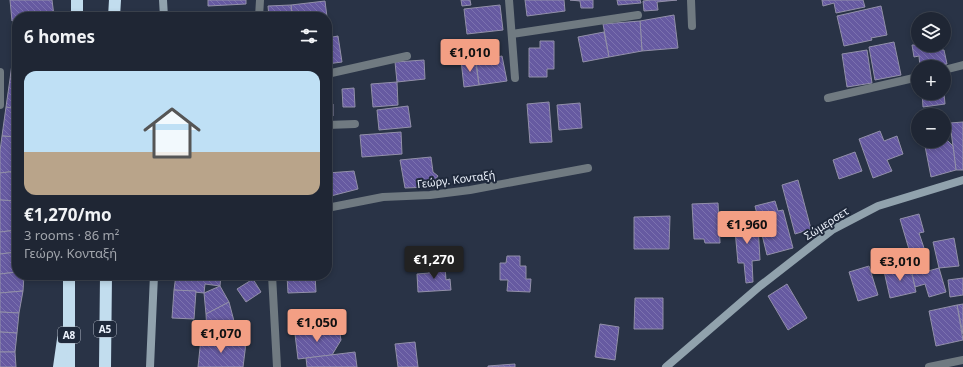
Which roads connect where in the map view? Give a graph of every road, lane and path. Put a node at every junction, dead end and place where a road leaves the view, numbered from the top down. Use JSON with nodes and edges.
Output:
{"nodes":[{"id":1,"x":77,"y":0,"type":"edge"},
{"id":2,"x":115,"y":0,"type":"edge"},
{"id":3,"x":163,"y":0,"type":"edge"},
{"id":4,"x":260,"y":0,"type":"edge"},
{"id":5,"x":509,"y":0,"type":"edge"},
{"id":6,"x":691,"y":0,"type":"edge"},
{"id":7,"x":77,"y":12,"type":"edge"},
{"id":8,"x":114,"y":12,"type":"edge"},
{"id":9,"x":164,"y":12,"type":"edge"},
{"id":10,"x":259,"y":12,"type":"edge"},
{"id":11,"x":638,"y":15,"type":"dead end"},
{"id":12,"x":692,"y":26,"type":"dead end"},
{"id":13,"x":512,"y":34,"type":"junction"},
{"id":14,"x":407,"y":56,"type":"dead end"},
{"id":15,"x":963,"y":65,"type":"edge"},
{"id":16,"x":951,"y":68,"type":"edge"},
{"id":17,"x":0,"y":72,"type":"edge"},
{"id":18,"x":332,"y":73,"type":"edge"},
{"id":19,"x":515,"y":78,"type":"dead end"},
{"id":20,"x":911,"y":79,"type":"edge"},
{"id":21,"x":828,"y":98,"type":"dead end"},
{"id":22,"x":0,"y":105,"type":"edge"},
{"id":23,"x":355,"y":124,"type":"dead end"},
{"id":24,"x":332,"y":126,"type":"edge"},
{"id":25,"x":588,"y":168,"type":"dead end"},
{"id":26,"x":963,"y":180,"type":"edge"},
{"id":27,"x":332,"y":207,"type":"edge"},
{"id":28,"x":69,"y":280,"type":"edge"},
{"id":29,"x":106,"y":280,"type":"edge"},
{"id":30,"x":154,"y":280,"type":"edge"},
{"id":31,"x":272,"y":280,"type":"edge"},
{"id":32,"x":68,"y":302,"type":"junction"},
{"id":33,"x":963,"y":360,"type":"edge"},
{"id":34,"x":59,"y":367,"type":"edge"},
{"id":35,"x":69,"y":367,"type":"edge"},
{"id":36,"x":105,"y":367,"type":"edge"},
{"id":37,"x":150,"y":367,"type":"edge"},
{"id":38,"x":277,"y":367,"type":"edge"},
{"id":39,"x":666,"y":367,"type":"edge"},
{"id":40,"x":929,"y":367,"type":"edge"}],
"edges":[{"from":1,"to":7,"type":"highway"},
{"from":2,"to":8,"type":"highway"},
{"from":3,"to":9,"type":"street"},
{"from":4,"to":10,"type":"street"},
{"from":5,"to":13,"type":"street"},
{"from":6,"to":12,"type":"street"},
{"from":11,"to":13,"type":"street"},
{"from":13,"to":19,"type":"street"},
{"from":14,"to":18,"type":"street"},
{"from":15,"to":16,"type":"street"},
{"from":17,"to":22,"type":"street"},
{"from":20,"to":21,"type":"street"},
{"from":23,"to":24,"type":"street"},
{"from":25,"to":27,"type":"street","name":"Γεώργ. Κονταξή"},
{"from":26,"to":39,"type":"street","name":"Σώμερσετ"},
{"from":28,"to":32,"type":"highway"},
{"from":29,"to":36,"type":"highway","number":"Α5"},
{"from":30,"to":37,"type":"street"},
{"from":31,"to":38,"type":"street"},
{"from":32,"to":34,"type":"highway"},
{"from":32,"to":35,"type":"highway","number":"Α8"},
{"from":33,"to":40,"type":"street"}]}
